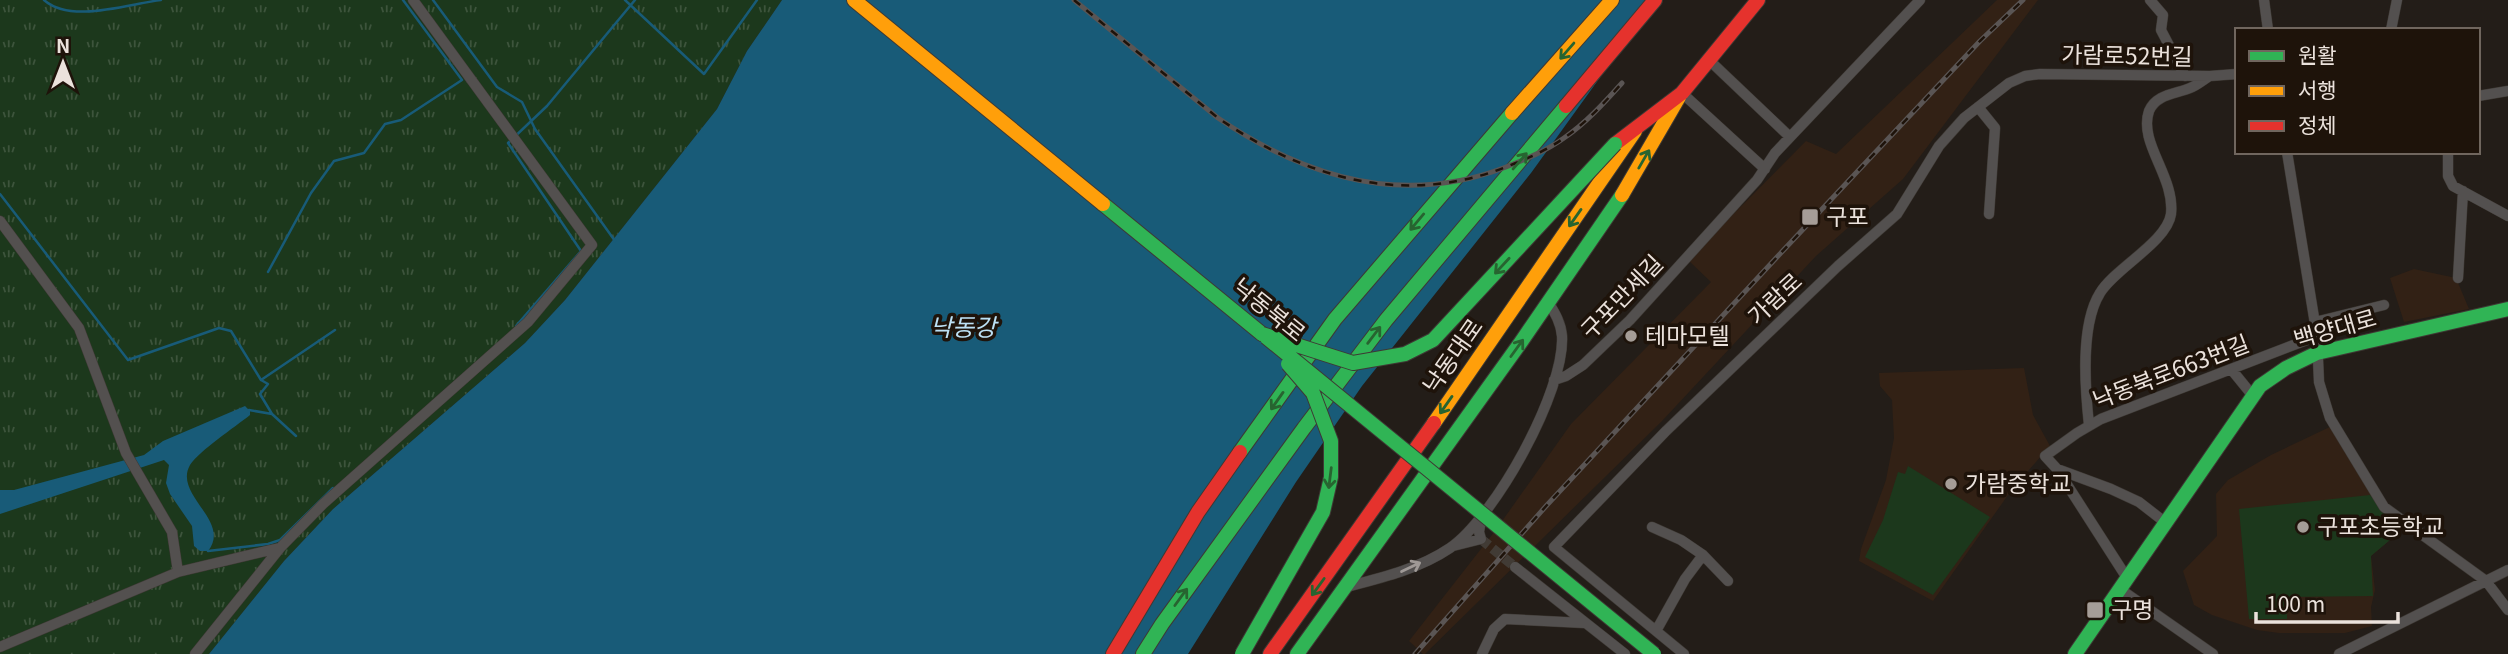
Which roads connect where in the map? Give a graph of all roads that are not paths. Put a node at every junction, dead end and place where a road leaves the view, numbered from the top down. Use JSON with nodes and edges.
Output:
{"nodes":[{"id":1,"x":413,"y":0,"type":"edge"},
{"id":2,"x":855,"y":0,"type":"edge"},
{"id":3,"x":1612,"y":0,"type":"edge"},
{"id":4,"x":1655,"y":0,"type":"edge"},
{"id":5,"x":1758,"y":0,"type":"edge"},
{"id":6,"x":1920,"y":0,"type":"edge"},
{"id":7,"x":2150,"y":0,"type":"edge"},
{"id":8,"x":2263,"y":0,"type":"edge"},
{"id":9,"x":2397,"y":0,"type":"edge"},
{"id":10,"x":2267,"y":28,"type":"edge"},
{"id":11,"x":2391,"y":28,"type":"edge"},
{"id":12,"x":1709,"y":60,"type":"junction"},
{"id":13,"x":2235,"y":74,"type":"edge"},
{"id":14,"x":2185,"y":76,"type":"junction"},
{"id":15,"x":2210,"y":76,"type":"junction"},
{"id":16,"x":2017,"y":78,"type":"joint"},
{"id":17,"x":2508,"y":91,"type":"edge"},
{"id":18,"x":1682,"y":93,"type":"junction"},
{"id":19,"x":2480,"y":96,"type":"edge"},
{"id":20,"x":1978,"y":107,"type":"junction"},
{"id":21,"x":1790,"y":137,"type":"junction"},
{"id":22,"x":2287,"y":154,"type":"edge"},
{"id":23,"x":2448,"y":154,"type":"edge"},
{"id":24,"x":1765,"y":169,"type":"junction"},
{"id":25,"x":2463,"y":191,"type":"junction"},
{"id":26,"x":1989,"y":214,"type":"dead end"},
{"id":27,"x":2508,"y":216,"type":"edge"},
{"id":28,"x":0,"y":221,"type":"edge"},
{"id":29,"x":2458,"y":278,"type":"dead end"},
{"id":30,"x":1548,"y":302,"type":"junction"},
{"id":31,"x":2384,"y":305,"type":"dead end"},
{"id":32,"x":2508,"y":309,"type":"edge"},
{"id":33,"x":2315,"y":322,"type":"junction"},
{"id":34,"x":1262,"y":334,"type":"junction"},
{"id":35,"x":2317,"y":336,"type":"junction"},
{"id":36,"x":2317,"y":353,"type":"junction"},
{"id":37,"x":2231,"y":369,"type":"junction"},
{"id":38,"x":1554,"y":380,"type":"junction"},
{"id":39,"x":2253,"y":396,"type":"junction"},
{"id":40,"x":2089,"y":425,"type":"junction"},
{"id":41,"x":2057,"y":469,"type":"junction"},
{"id":42,"x":2166,"y":523,"type":"junction"},
{"id":43,"x":1652,"y":527,"type":"dead end"},
{"id":44,"x":280,"y":548,"type":"junction"},
{"id":45,"x":1703,"y":555,"type":"junction"},
{"id":46,"x":1515,"y":567,"type":"tunnel mouth"},
{"id":47,"x":2508,"y":570,"type":"edge"},
{"id":48,"x":178,"y":572,"type":"junction"},
{"id":49,"x":1728,"y":581,"type":"dead end"},
{"id":50,"x":2486,"y":581,"type":"junction"},
{"id":51,"x":2124,"y":584,"type":"junction"},
{"id":52,"x":1346,"y":587,"type":"junction"},
{"id":53,"x":2508,"y":610,"type":"edge"},
{"id":54,"x":1585,"y":623,"type":"junction"},
{"id":55,"x":1656,"y":631,"type":"junction"},
{"id":56,"x":0,"y":647,"type":"edge"},
{"id":57,"x":195,"y":654,"type":"edge"},
{"id":58,"x":1113,"y":654,"type":"edge"},
{"id":59,"x":1143,"y":654,"type":"edge"},
{"id":60,"x":1242,"y":654,"type":"edge"},
{"id":61,"x":1270,"y":654,"type":"edge"},
{"id":62,"x":1297,"y":654,"type":"edge"},
{"id":63,"x":1482,"y":654,"type":"edge"},
{"id":64,"x":1625,"y":654,"type":"edge"},
{"id":65,"x":1654,"y":654,"type":"edge"},
{"id":66,"x":1684,"y":654,"type":"edge"},
{"id":67,"x":2075,"y":654,"type":"edge"},
{"id":68,"x":2213,"y":654,"type":"edge"},
{"id":69,"x":2339,"y":654,"type":"edge"}],
"edges":[{"from":1,"to":44,"type":"street"},
{"from":2,"to":34,"type":"main road","name":"낙동북로"},
{"from":3,"to":58,"type":"main road","one_way":true,"bridge":true},
{"from":59,"to":4,"type":"main road","one_way":true,"bridge":true},
{"from":5,"to":12,"type":"main road","name":"낙동대로"},
{"from":6,"to":21,"type":"street","name":"구포만세길"},
{"from":7,"to":14,"type":"street"},
{"from":8,"to":10,"type":"street"},
{"from":9,"to":11,"type":"street"},
{"from":12,"to":18,"type":"main road","name":"낙동대로"},
{"from":12,"to":21,"type":"street"},
{"from":13,"to":15,"type":"street","name":"가람로52번길"},
{"from":14,"to":15,"type":"street","name":"가람로52번길"},
{"from":14,"to":16,"type":"street","name":"가람로52번길"},
{"from":15,"to":40,"type":"street"},
{"from":16,"to":20,"type":"street","name":"가람로"},
{"from":17,"to":19,"type":"street"},
{"from":18,"to":24,"type":"street"},
{"from":30,"to":18,"type":"main road","name":"낙동대로","one_way":true},
{"from":18,"to":34,"type":"main road","one_way":true,"bridge":true},
{"from":18,"to":61,"type":"main road","name":"낙동대로","one_way":true},
{"from":20,"to":26,"type":"street"},
{"from":20,"to":55,"type":"street","name":"가람로"},
{"from":21,"to":24,"type":"street","name":"구포만세길"},
{"from":22,"to":33,"type":"street"},
{"from":23,"to":25,"type":"street"},
{"from":24,"to":38,"type":"street","name":"구포만세길"},
{"from":25,"to":27,"type":"street"},
{"from":25,"to":29,"type":"street"},
{"from":28,"to":48,"type":"street"},
{"from":30,"to":38,"type":"street"},
{"from":52,"to":30,"type":"main road","name":"낙동대로","one_way":true},
{"from":31,"to":33,"type":"street"},
{"from":32,"to":36,"type":"main road","name":"백양대로"},
{"from":33,"to":35,"type":"street"},
{"from":34,"to":60,"type":"main road","one_way":true,"bridge":true},
{"from":34,"to":65,"type":"main road","name":"낙동북로","bridge":true},
{"from":35,"to":36,"type":"street"},
{"from":35,"to":37,"type":"street","name":"낙동북로663번길"},
{"from":36,"to":39,"type":"main road","name":"백양대로"},
{"from":36,"to":50,"type":"street"},
{"from":37,"to":39,"type":"street"},
{"from":37,"to":40,"type":"street","name":"낙동북로663번길"},
{"from":52,"to":38,"type":"street","one_way":true},
{"from":39,"to":42,"type":"main road","name":"백양대로"},
{"from":40,"to":41,"type":"street","name":"낙동북로663번길"},
{"from":41,"to":42,"type":"street"},
{"from":41,"to":51,"type":"street"},
{"from":42,"to":51,"type":"main road","name":"백양대로"},
{"from":43,"to":45,"type":"street"},
{"from":44,"to":48,"type":"street"},
{"from":44,"to":57,"type":"street"},
{"from":45,"to":49,"type":"street"},
{"from":45,"to":55,"type":"street"},
{"from":46,"to":54,"type":"street"},
{"from":47,"to":50,"type":"street"},
{"from":48,"to":56,"type":"street"},
{"from":50,"to":53,"type":"street"},
{"from":50,"to":69,"type":"street"},
{"from":51,"to":67,"type":"main road","name":"백양대로"},
{"from":51,"to":68,"type":"street"},
{"from":52,"to":62,"type":"main road","name":"낙동대로"},
{"from":54,"to":63,"type":"street"},
{"from":54,"to":64,"type":"street"},
{"from":55,"to":66,"type":"street"}]}
